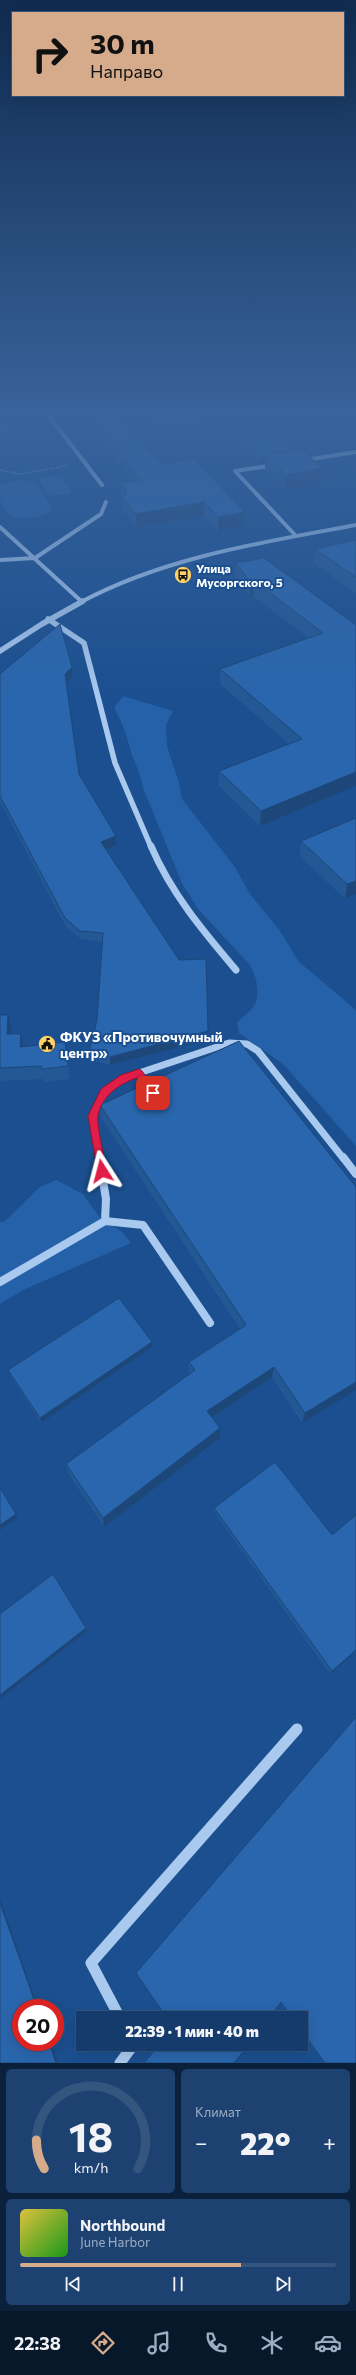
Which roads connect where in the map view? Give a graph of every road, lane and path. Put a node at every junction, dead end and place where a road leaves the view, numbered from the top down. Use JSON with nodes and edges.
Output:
{"nodes":[{"id":1,"x":104,"y":507,"type":"edge"},
{"id":2,"x":269,"y":507,"type":"edge"},
{"id":3,"x":356,"y":525,"type":"edge"},
{"id":4,"x":0,"y":528,"type":"edge"},
{"id":5,"x":296,"y":536,"type":"junction"},
{"id":6,"x":35,"y":558,"type":"junction"},
{"id":7,"x":0,"y":560,"type":"edge"},
{"id":8,"x":80,"y":601,"type":"junction"},
{"id":9,"x":48,"y":619,"type":"junction"},
{"id":10,"x":0,"y":651,"type":"edge"},
{"id":11,"x":236,"y":970,"type":"dead end"},
{"id":12,"x":139,"y":1073,"type":"junction"},
{"id":13,"x":153,"y":1093,"type":"edge"},
{"id":14,"x":356,"y":1174,"type":"edge"},
{"id":15,"x":105,"y":1221,"type":"junction"},
{"id":16,"x":0,"y":1282,"type":"edge"},
{"id":17,"x":210,"y":1323,"type":"dead end"},
{"id":18,"x":297,"y":1729,"type":"dead end"},
{"id":19,"x":116,"y":2011,"type":"edge"},
{"id":20,"x":129,"y":2051,"type":"edge"},
{"id":21,"x":120,"y":2063,"type":"edge"}],
"edges":[{"from":1,"to":6,"type":"street"},
{"from":2,"to":5,"type":"street"},
{"from":3,"to":5,"type":"street"},
{"from":4,"to":6,"type":"street"},
{"from":5,"to":8,"type":"street"},
{"from":6,"to":7,"type":"street"},
{"from":6,"to":8,"type":"street"},
{"from":8,"to":9,"type":"street"},
{"from":9,"to":10,"type":"street"},
{"from":9,"to":11,"type":"street"},
{"from":12,"to":13,"type":"street"},
{"from":12,"to":14,"type":"street"},
{"from":12,"to":15,"type":"street"},
{"from":15,"to":16,"type":"street"},
{"from":15,"to":17,"type":"street"},
{"from":18,"to":19,"type":"street"},
{"from":20,"to":21,"type":"street"}]}
